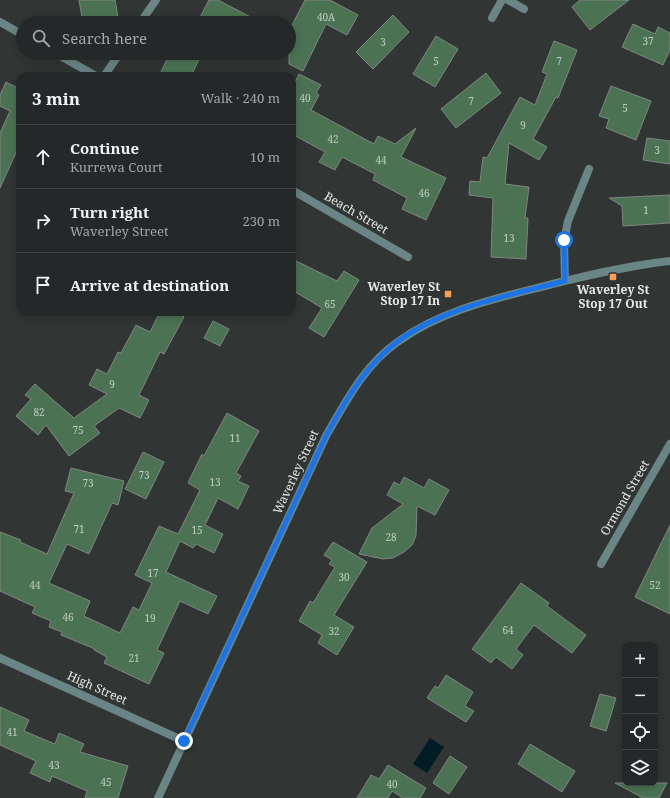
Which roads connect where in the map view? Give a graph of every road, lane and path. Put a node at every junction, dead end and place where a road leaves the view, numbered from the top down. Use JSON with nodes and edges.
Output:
{"nodes":[{"id":1,"x":156,"y":0,"type":"edge"},
{"id":2,"x":502,"y":0,"type":"edge"},
{"id":3,"x":508,"y":0,"type":"edge"},
{"id":4,"x":524,"y":9,"type":"dead end"},
{"id":5,"x":145,"y":16,"type":"edge"},
{"id":6,"x":492,"y":18,"type":"dead end"},
{"id":7,"x":0,"y":22,"type":"edge"},
{"id":8,"x":16,"y":31,"type":"edge"},
{"id":9,"x":67,"y":60,"type":"edge"},
{"id":10,"x":115,"y":60,"type":"edge"},
{"id":11,"x":89,"y":72,"type":"edge"},
{"id":12,"x":107,"y":72,"type":"edge"},
{"id":13,"x":589,"y":168,"type":"dead end"},
{"id":14,"x":296,"y":192,"type":"edge"},
{"id":15,"x":408,"y":257,"type":"dead end"},
{"id":16,"x":670,"y":261,"type":"edge"},
{"id":17,"x":565,"y":281,"type":"junction"},
{"id":18,"x":670,"y":444,"type":"edge"},
{"id":19,"x":601,"y":564,"type":"dead end"},
{"id":20,"x":0,"y":658,"type":"edge"},
{"id":21,"x":184,"y":741,"type":"junction"},
{"id":22,"x":158,"y":798,"type":"edge"}],
"edges":[{"from":1,"to":5,"type":"street"},
{"from":2,"to":6,"type":"street"},
{"from":3,"to":4,"type":"street"},
{"from":7,"to":8,"type":"street"},
{"from":9,"to":11,"type":"street"},
{"from":10,"to":12,"type":"street"},
{"from":13,"to":17,"type":"street"},
{"from":14,"to":15,"type":"street","name":"Beach Street"},
{"from":16,"to":17,"type":"street","name":"Waverley Street"},
{"from":17,"to":21,"type":"street","name":"Waverley Street"},
{"from":18,"to":19,"type":"street","name":"Ormond Street"},
{"from":20,"to":21,"type":"street","name":"High Street"},
{"from":21,"to":22,"type":"street","name":"Waverley Street"}]}
